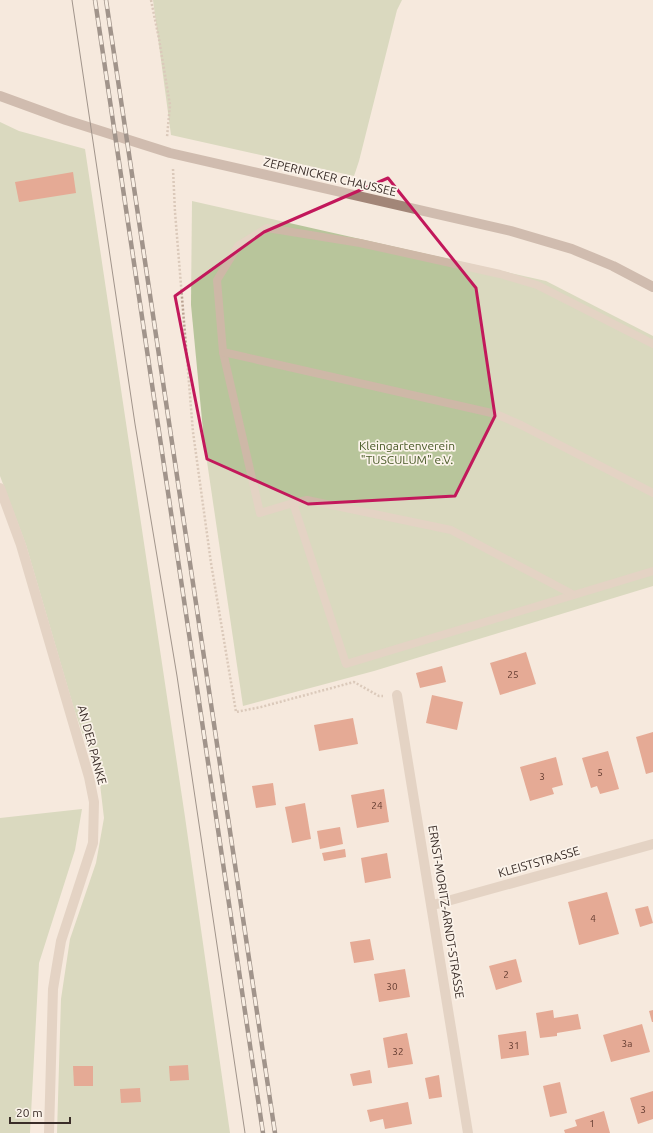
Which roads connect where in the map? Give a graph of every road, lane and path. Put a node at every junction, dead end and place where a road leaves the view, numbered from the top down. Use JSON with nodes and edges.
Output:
{"nodes":[{"id":1,"x":151,"y":0,"type":"edge"},
{"id":2,"x":0,"y":96,"type":"edge"},
{"id":3,"x":170,"y":153,"type":"junction"},
{"id":4,"x":653,"y":287,"type":"edge"},
{"id":5,"x":653,"y":344,"type":"edge"},
{"id":6,"x":223,"y":352,"type":"junction"},
{"id":7,"x":0,"y":488,"type":"edge"},
{"id":8,"x":653,"y":493,"type":"edge"},
{"id":9,"x":294,"y":503,"type":"junction"},
{"id":10,"x":653,"y":571,"type":"edge"},
{"id":11,"x":572,"y":594,"type":"junction"},
{"id":12,"x":397,"y":695,"type":"joint"},
{"id":13,"x":653,"y":844,"type":"edge"},
{"id":14,"x":432,"y":905,"type":"junction"},
{"id":15,"x":49,"y":1133,"type":"edge"},
{"id":16,"x":468,"y":1133,"type":"edge"}],
"edges":[{"from":1,"to":3,"type":"path"},
{"from":2,"to":3,"type":"main road","name":"ZEPERNICKER CHAUSSEE"},
{"from":3,"to":4,"type":"main road","name":"ZEPERNICKER CHAUSSEE"},
{"from":3,"to":12,"type":"path"},
{"from":5,"to":6,"type":"lane"},
{"from":6,"to":8,"type":"lane"},
{"from":6,"to":9,"type":"lane"},
{"from":7,"to":15,"type":"street","name":"AN DER PANKE"},
{"from":9,"to":11,"type":"lane"},
{"from":9,"to":11,"type":"lane"},
{"from":10,"to":11,"type":"lane"},
{"from":12,"to":14,"type":"street","name":"ERNST-MORITZ-ARNDT-STRASSE"},
{"from":13,"to":14,"type":"street","name":"KLEISTSTRASSE"},
{"from":14,"to":16,"type":"street","name":"ERNST-MORITZ-ARNDT-STRASSE"}]}
